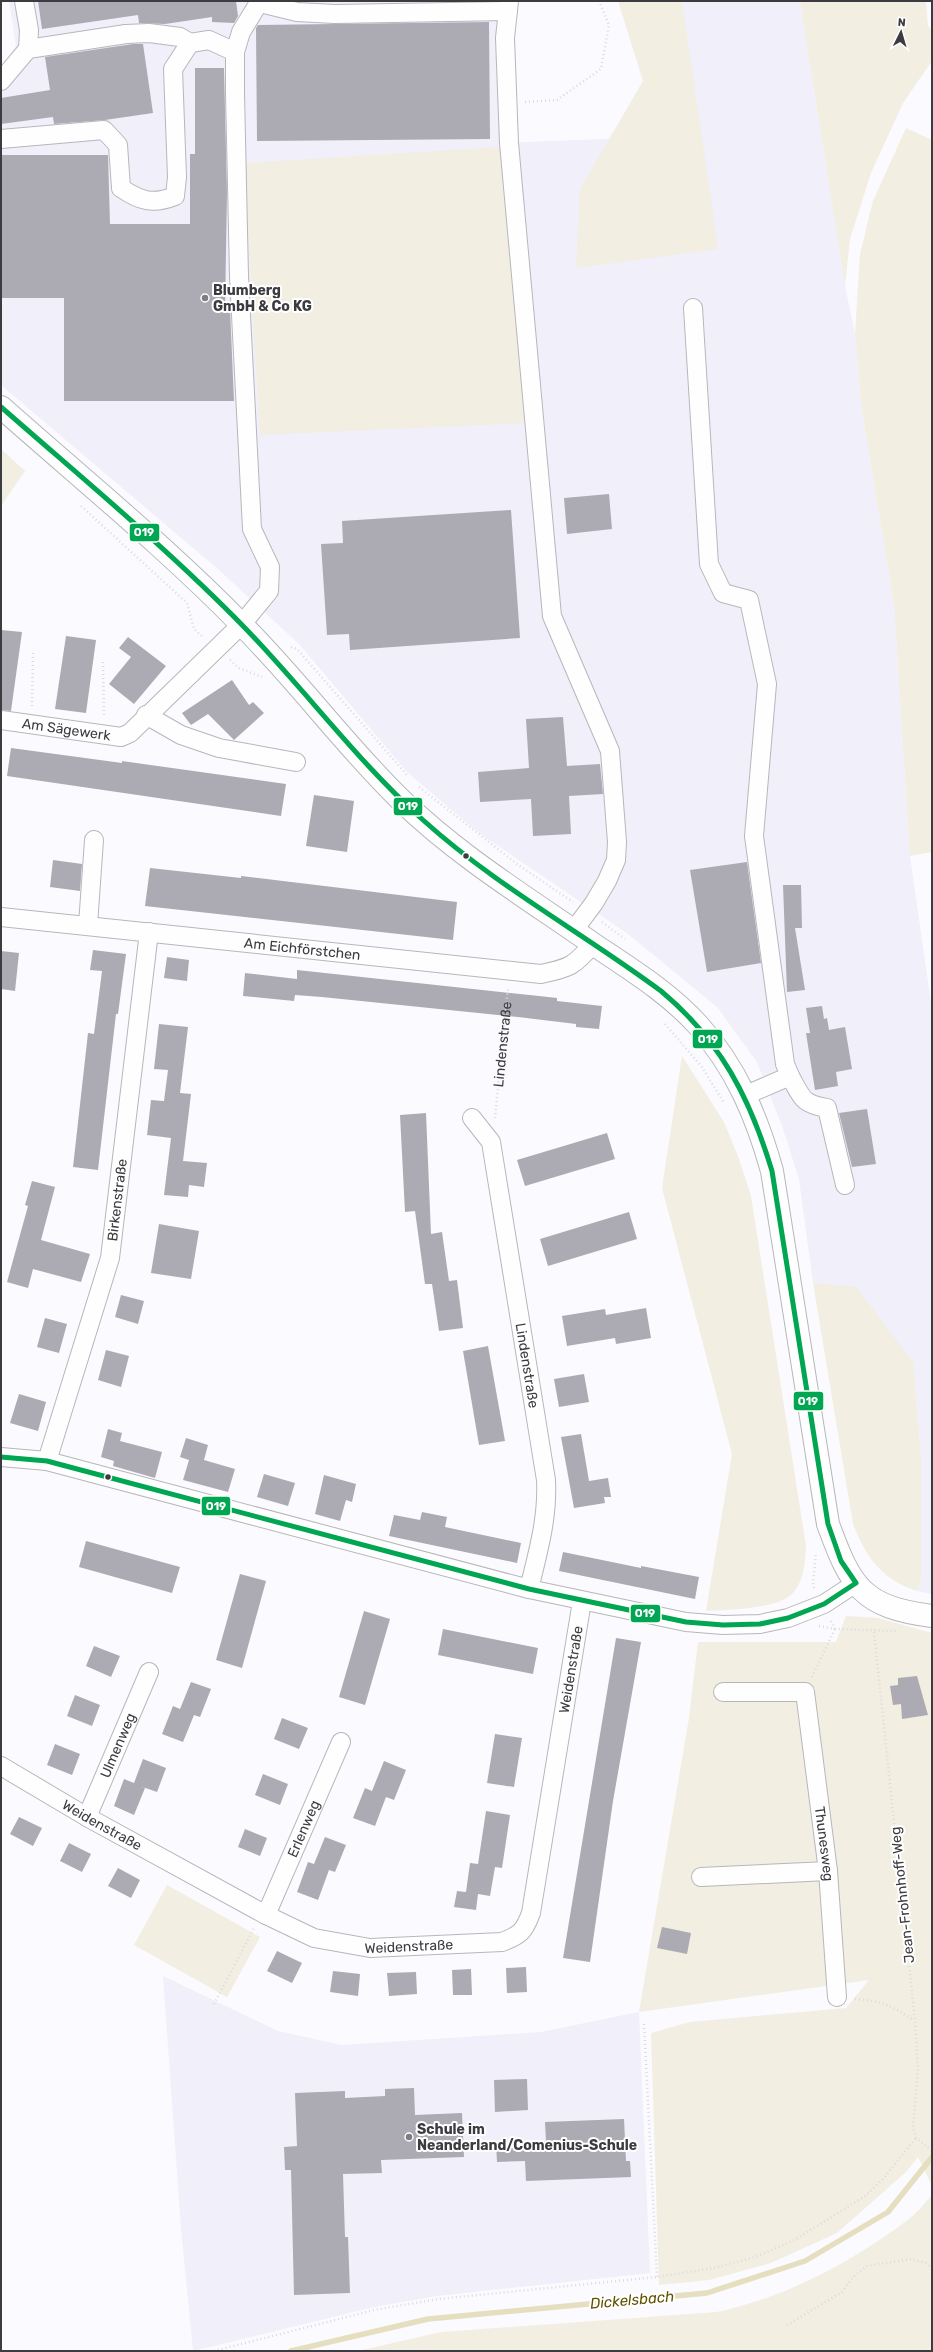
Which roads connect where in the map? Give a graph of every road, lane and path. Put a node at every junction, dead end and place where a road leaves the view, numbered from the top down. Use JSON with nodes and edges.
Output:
{"nodes":[{"id":1,"x":24,"y":1,"type":"edge"},
{"id":2,"x":599,"y":1,"type":"edge"},
{"id":3,"x":260,"y":2,"type":"edge"},
{"id":4,"x":508,"y":6,"type":"edge"},
{"id":5,"x":190,"y":43,"type":"junction"},
{"id":6,"x":28,"y":49,"type":"junction"},
{"id":7,"x":235,"y":52,"type":"junction"},
{"id":8,"x":1,"y":81,"type":"edge"},
{"id":9,"x":507,"y":104,"type":"junction"},
{"id":10,"x":1,"y":139,"type":"edge"},
{"id":11,"x":693,"y":308,"type":"dead end"},
{"id":12,"x":1,"y":407,"type":"edge"},
{"id":13,"x":242,"y":624,"type":"junction"},
{"id":14,"x":290,"y":646,"type":"dead end"},
{"id":15,"x":33,"y":652,"type":"dead end"},
{"id":16,"x":103,"y":662,"type":"dead end"},
{"id":17,"x":146,"y":715,"type":"junction"},
{"id":18,"x":1,"y":720,"type":"edge"},
{"id":19,"x":32,"y":725,"type":"junction"},
{"id":20,"x":105,"y":735,"type":"junction"},
{"id":21,"x":296,"y":762,"type":"dead end"},
{"id":22,"x":409,"y":777,"type":"dead end"},
{"id":23,"x":414,"y":783,"type":"dead end"},
{"id":24,"x":94,"y":840,"type":"dead end"},
{"id":25,"x":588,"y":911,"type":"junction"},
{"id":26,"x":1,"y":916,"type":"edge"},
{"id":27,"x":88,"y":925,"type":"junction"},
{"id":28,"x":574,"y":930,"type":"junction"},
{"id":29,"x":149,"y":932,"type":"junction"},
{"id":30,"x":593,"y":944,"type":"junction"},
{"id":31,"x":632,"y":944,"type":"dead end"},
{"id":32,"x":510,"y":971,"type":"junction"},
{"id":33,"x":790,"y":1076,"type":"junction"},
{"id":34,"x":746,"y":1095,"type":"junction"},
{"id":35,"x":472,"y":1118,"type":"dead end"},
{"id":36,"x":491,"y":1142,"type":"junction"},
{"id":37,"x":845,"y":1185,"type":"dead end"},
{"id":38,"x":1,"y":1457,"type":"edge"},
{"id":39,"x":48,"y":1461,"type":"junction"},
{"id":40,"x":856,"y":1583,"type":"junction"},
{"id":41,"x":529,"y":1589,"type":"junction"},
{"id":42,"x":582,"y":1601,"type":"junction"},
{"id":43,"x":932,"y":1616,"type":"edge"},
{"id":44,"x":149,"y":1672,"type":"dead end"},
{"id":45,"x":723,"y":1692,"type":"dead end"},
{"id":46,"x":805,"y":1692,"type":"junction"},
{"id":47,"x":341,"y":1742,"type":"dead end"},
{"id":48,"x":1,"y":1766,"type":"edge"},
{"id":49,"x":87,"y":1817,"type":"junction"},
{"id":50,"x":828,"y":1871,"type":"junction"},
{"id":51,"x":701,"y":1877,"type":"dead end"},
{"id":52,"x":264,"y":1914,"type":"junction"},
{"id":53,"x":837,"y":1997,"type":"joint"},
{"id":54,"x":214,"y":2004,"type":"dead end"},
{"id":55,"x":915,"y":2021,"type":"junction"},
{"id":56,"x":644,"y":2024,"type":"dead end"},
{"id":57,"x":916,"y":2138,"type":"junction"},
{"id":58,"x":932,"y":2151,"type":"edge"},
{"id":59,"x":932,"y":2269,"type":"edge"},
{"id":60,"x":657,"y":2277,"type":"junction"},
{"id":61,"x":787,"y":2324,"type":"dead end"},
{"id":62,"x":214,"y":2351,"type":"edge"}],
"edges":[{"from":1,"to":6,"type":"street"},
{"from":2,"to":9,"type":"path"},
{"from":3,"to":4,"type":"street"},
{"from":3,"to":7,"type":"street","name":"Am Sägewerk"},
{"from":4,"to":9,"type":"street"},
{"from":5,"to":6,"type":"street"},
{"from":5,"to":7,"type":"street"},
{"from":5,"to":10,"type":"street"},
{"from":6,"to":8,"type":"street"},
{"from":7,"to":13,"type":"street","name":"Am Sägewerk"},
{"from":9,"to":25,"type":"street"},
{"from":11,"to":33,"type":"street"},
{"from":12,"to":13,"type":"main road"},
{"from":13,"to":17,"type":"street","name":"Am Sägewerk"},
{"from":13,"to":28,"type":"main road"},
{"from":14,"to":22,"type":"path"},
{"from":15,"to":19,"type":"path"},
{"from":16,"to":20,"type":"path"},
{"from":17,"to":20,"type":"street","name":"Am Sägewerk"},
{"from":17,"to":21,"type":"street"},
{"from":18,"to":19,"type":"street","name":"Am Sägewerk"},
{"from":19,"to":20,"type":"street","name":"Am Sägewerk"},
{"from":23,"to":25,"type":"path"},
{"from":24,"to":27,"type":"street"},
{"from":25,"to":28,"type":"street"},
{"from":25,"to":31,"type":"path"},
{"from":26,"to":27,"type":"street","name":"Am Eichförstchen"},
{"from":27,"to":29,"type":"street","name":"Am Eichförstchen"},
{"from":28,"to":30,"type":"main road"},
{"from":29,"to":32,"type":"street","name":"Am Eichförstchen"},
{"from":29,"to":39,"type":"street","name":"Birkenstraße"},
{"from":30,"to":32,"type":"street","name":"Am Eichförstchen"},
{"from":30,"to":34,"type":"main road"},
{"from":32,"to":36,"type":"path","name":"Lindenstraße"},
{"from":33,"to":34,"type":"street"},
{"from":33,"to":37,"type":"street"},
{"from":34,"to":40,"type":"main road"},
{"from":35,"to":36,"type":"street","name":"Lindenstraße"},
{"from":36,"to":41,"type":"street","name":"Lindenstraße"},
{"from":38,"to":39,"type":"street"},
{"from":39,"to":41,"type":"street"},
{"from":40,"to":42,"type":"street"},
{"from":40,"to":43,"type":"main road"},
{"from":41,"to":42,"type":"street"},
{"from":42,"to":52,"type":"street","name":"Weidenstraße"},
{"from":44,"to":49,"type":"street","name":"Ulmenweg"},
{"from":45,"to":46,"type":"street"},
{"from":46,"to":50,"type":"street","name":"Thunesweg"},
{"from":46,"to":55,"type":"path","name":"Jean-Frohnhoff-Weg"},
{"from":47,"to":52,"type":"street","name":"Erlenweg"},
{"from":48,"to":49,"type":"street","name":"Weidenstraße"},
{"from":49,"to":52,"type":"street","name":"Weidenstraße"},
{"from":50,"to":51,"type":"street"},
{"from":50,"to":53,"type":"street","name":"Thunesweg"},
{"from":52,"to":54,"type":"path"},
{"from":53,"to":55,"type":"path"},
{"from":55,"to":57,"type":"path","name":"Jean-Frohnhoff-Weg"},
{"from":56,"to":60,"type":"path"},
{"from":57,"to":58,"type":"path"},
{"from":57,"to":60,"type":"path"},
{"from":59,"to":61,"type":"path"},
{"from":60,"to":62,"type":"path"}]}
